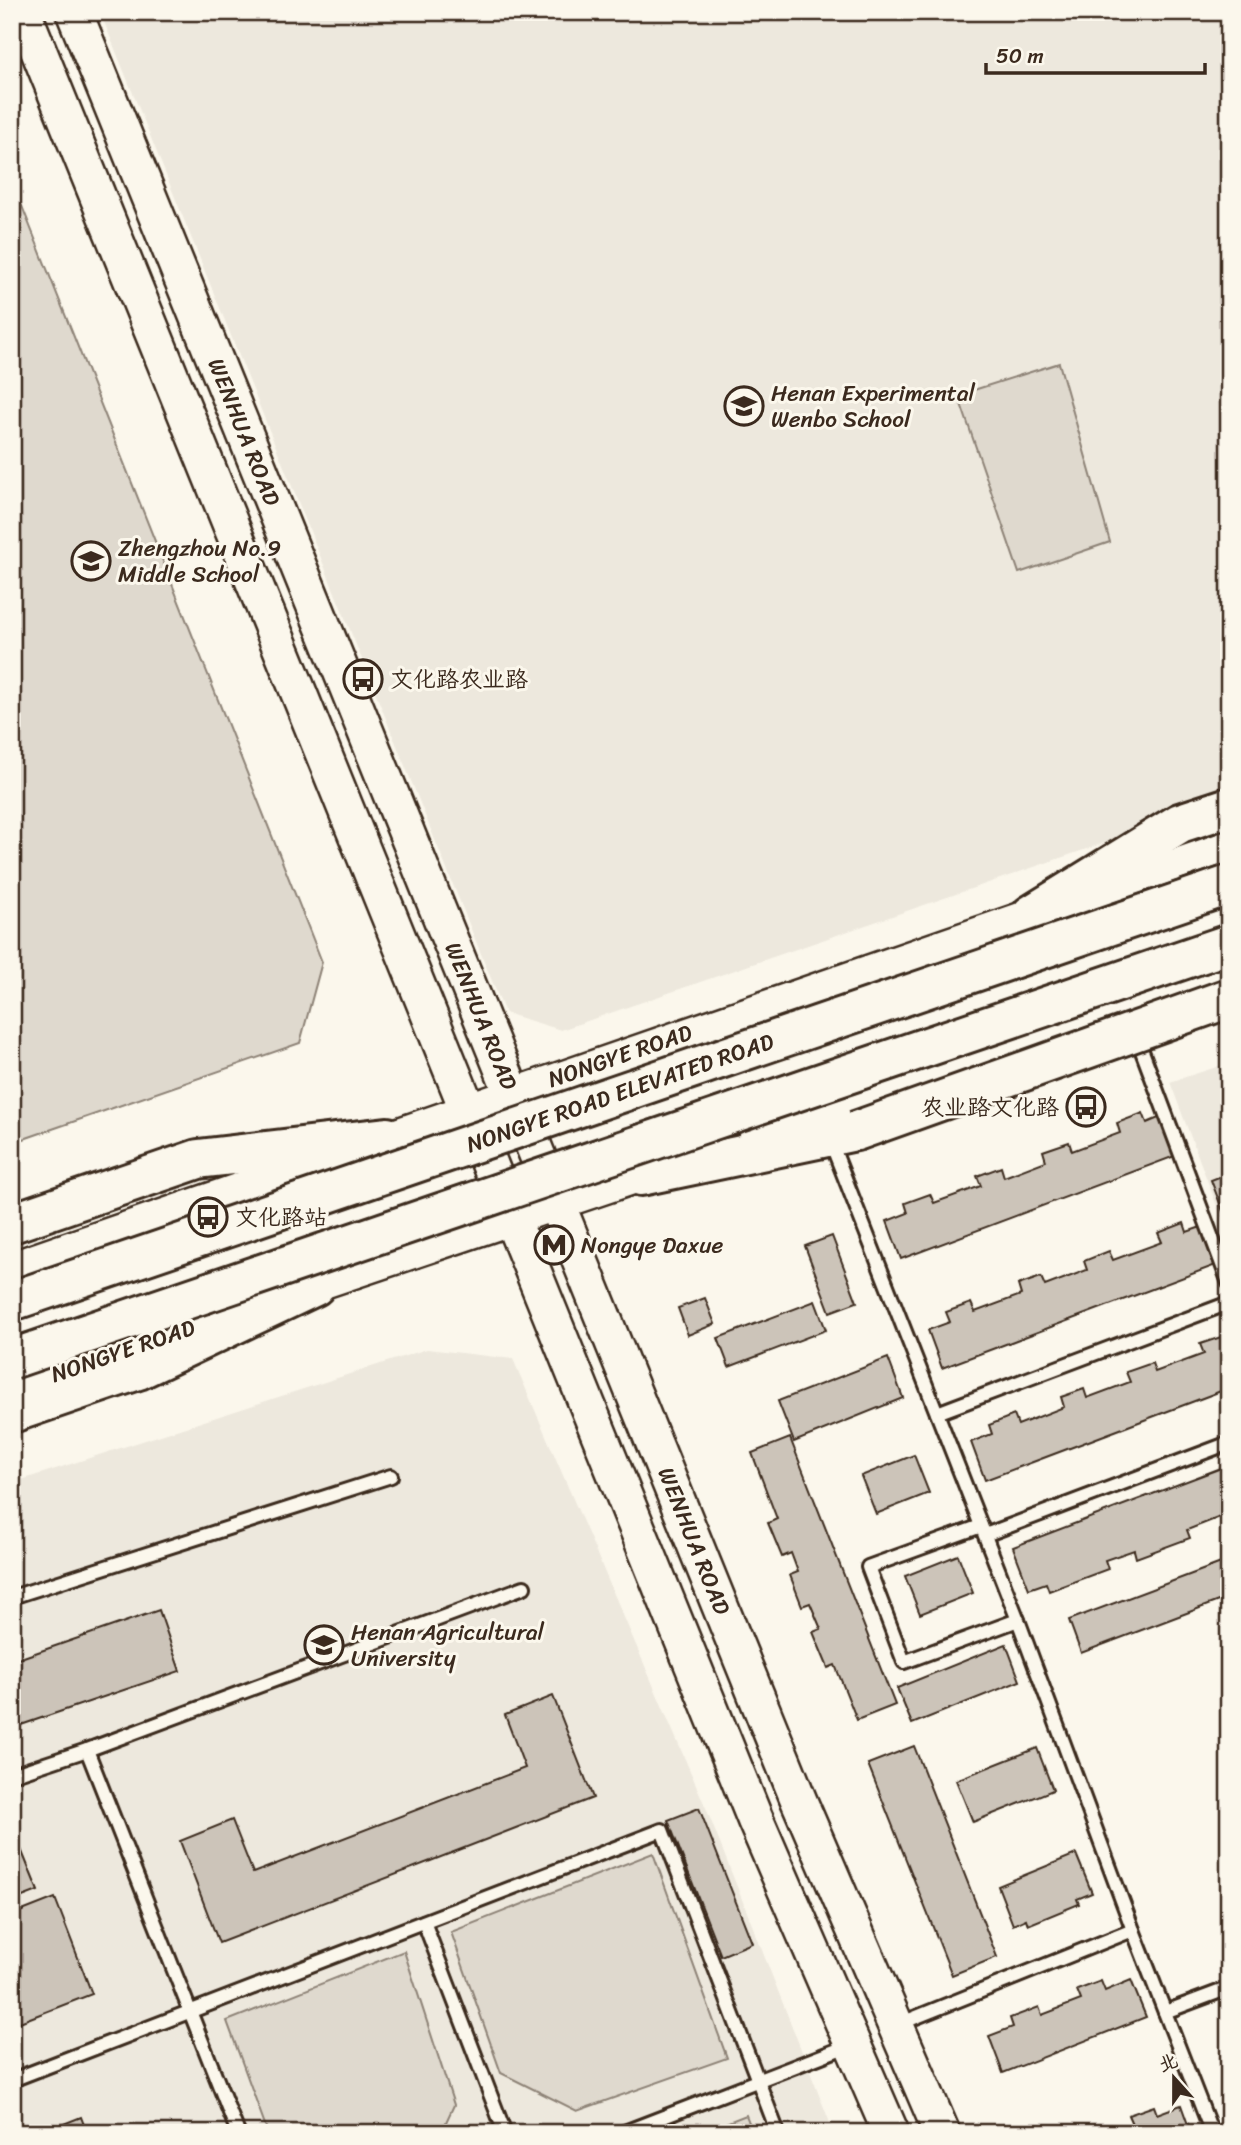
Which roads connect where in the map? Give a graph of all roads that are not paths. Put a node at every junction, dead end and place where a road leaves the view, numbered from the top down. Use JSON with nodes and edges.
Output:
{"nodes":[{"id":1,"x":23,"y":12,"type":"edge"},
{"id":2,"x":74,"y":12,"type":"edge"},
{"id":3,"x":1229,"y":807,"type":"edge"},
{"id":4,"x":1229,"y":846,"type":"edge"},
{"id":5,"x":1229,"y":886,"type":"edge"},
{"id":6,"x":1031,"y":915,"type":"junction"},
{"id":7,"x":1229,"y":944,"type":"edge"},
{"id":8,"x":1229,"y":978,"type":"edge"},
{"id":9,"x":1229,"y":998,"type":"edge"},
{"id":10,"x":1128,"y":1012,"type":"junction"},
{"id":11,"x":512,"y":1094,"type":"junction"},
{"id":12,"x":468,"y":1109,"type":"junction"},
{"id":13,"x":842,"y":1133,"type":"junction"},
{"id":14,"x":387,"y":1137,"type":"junction"},
{"id":15,"x":640,"y":1176,"type":"junction"},
{"id":16,"x":557,"y":1205,"type":"junction"},
{"id":17,"x":512,"y":1220,"type":"junction"},
{"id":18,"x":12,"y":1223,"type":"edge"},
{"id":19,"x":12,"y":1266,"type":"edge"},
{"id":20,"x":1229,"y":1283,"type":"edge"},
{"id":21,"x":315,"y":1286,"type":"junction"},
{"id":22,"x":12,"y":1301,"type":"edge"},
{"id":23,"x":1229,"y":1303,"type":"edge"},
{"id":24,"x":12,"y":1359,"type":"edge"},
{"id":25,"x":12,"y":1388,"type":"edge"},
{"id":26,"x":12,"y":1413,"type":"edge"},
{"id":27,"x":937,"y":1413,"type":"junction"},
{"id":28,"x":1229,"y":1443,"type":"edge"},
{"id":29,"x":391,"y":1476,"type":"dead end"},
{"id":30,"x":983,"y":1530,"type":"junction"},
{"id":31,"x":524,"y":1587,"type":"dead end"},
{"id":32,"x":12,"y":1597,"type":"edge"},
{"id":33,"x":1017,"y":1620,"type":"junction"},
{"id":34,"x":87,"y":1750,"type":"junction"},
{"id":35,"x":12,"y":1775,"type":"edge"},
{"id":36,"x":424,"y":1922,"type":"junction"},
{"id":37,"x":1132,"y":1930,"type":"junction"},
{"id":38,"x":1229,"y":1989,"type":"edge"},
{"id":39,"x":189,"y":2012,"type":"junction"},
{"id":40,"x":1165,"y":2012,"type":"junction"},
{"id":41,"x":896,"y":2026,"type":"junction"},
{"id":42,"x":853,"y":2044,"type":"junction"},
{"id":43,"x":12,"y":2080,"type":"edge"},
{"id":44,"x":758,"y":2080,"type":"junction"},
{"id":45,"x":238,"y":2133,"type":"edge"},
{"id":46,"x":505,"y":2133,"type":"edge"},
{"id":47,"x":622,"y":2133,"type":"edge"},
{"id":48,"x":778,"y":2133,"type":"edge"},
{"id":49,"x":891,"y":2133,"type":"edge"},
{"id":50,"x":942,"y":2133,"type":"edge"},
{"id":51,"x":1212,"y":2133,"type":"edge"}],
"edges":[{"from":1,"to":12,"type":"main road","name":"WENHUA ROAD"},
{"from":2,"to":11,"type":"main road","name":"WENHUA ROAD"},
{"from":3,"to":6,"type":"highway"},
{"from":4,"to":6,"type":"street","name":"NONGYE ROAD"},
{"from":5,"to":22,"type":"highway","name":"NONGYE ROAD ELEVATED ROAD","bridge":true},
{"from":6,"to":11,"type":"street","name":"NONGYE ROAD"},
{"from":7,"to":24,"type":"highway","bridge":true},
{"from":8,"to":10,"type":"street","name":"NONGYE ROAD"},
{"from":9,"to":13,"type":"highway","bridge":true},
{"from":10,"to":15,"type":"street","name":"NONGYE ROAD"},
{"from":10,"to":20,"type":"lane"},
{"from":11,"to":12,"type":"street","name":"NONGYE ROAD"},
{"from":11,"to":16,"type":"main road","name":"WENHUA ROAD"},
{"from":12,"to":14,"type":"street","name":"NONGYE ROAD"},
{"from":12,"to":17,"type":"main road","name":"WENHUA ROAD"},
{"from":13,"to":15,"type":"highway"},
{"from":13,"to":27,"type":"lane"},
{"from":14,"to":18,"type":"highway"},
{"from":14,"to":19,"type":"street","name":"NONGYE ROAD"},
{"from":15,"to":16,"type":"street","name":"NONGYE ROAD"},
{"from":16,"to":17,"type":"street","name":"NONGYE ROAD"},
{"from":16,"to":41,"type":"main road","name":"WENHUA ROAD"},
{"from":17,"to":21,"type":"street","name":"NONGYE ROAD"},
{"from":17,"to":42,"type":"main road","name":"WENHUA ROAD"},
{"from":21,"to":25,"type":"street","name":"NONGYE ROAD"},
{"from":21,"to":26,"type":"highway"},
{"from":23,"to":27,"type":"lane"},
{"from":27,"to":30,"type":"lane"},
{"from":28,"to":30,"type":"lane"},
{"from":29,"to":32,"type":"lane"},
{"from":30,"to":33,"type":"lane"},
{"from":30,"to":33,"type":"lane"},
{"from":31,"to":34,"type":"lane"},
{"from":33,"to":37,"type":"lane"},
{"from":34,"to":35,"type":"lane"},
{"from":34,"to":39,"type":"lane"},
{"from":36,"to":39,"type":"lane"},
{"from":36,"to":44,"type":"lane"},
{"from":36,"to":46,"type":"lane"},
{"from":37,"to":40,"type":"lane"},
{"from":37,"to":41,"type":"lane"},
{"from":38,"to":40,"type":"lane"},
{"from":39,"to":43,"type":"lane"},
{"from":39,"to":45,"type":"lane"},
{"from":40,"to":51,"type":"lane"},
{"from":41,"to":50,"type":"main road","name":"WENHUA ROAD"},
{"from":42,"to":44,"type":"lane"},
{"from":42,"to":49,"type":"main road","name":"WENHUA ROAD"},
{"from":44,"to":47,"type":"lane"},
{"from":44,"to":48,"type":"lane"}]}
